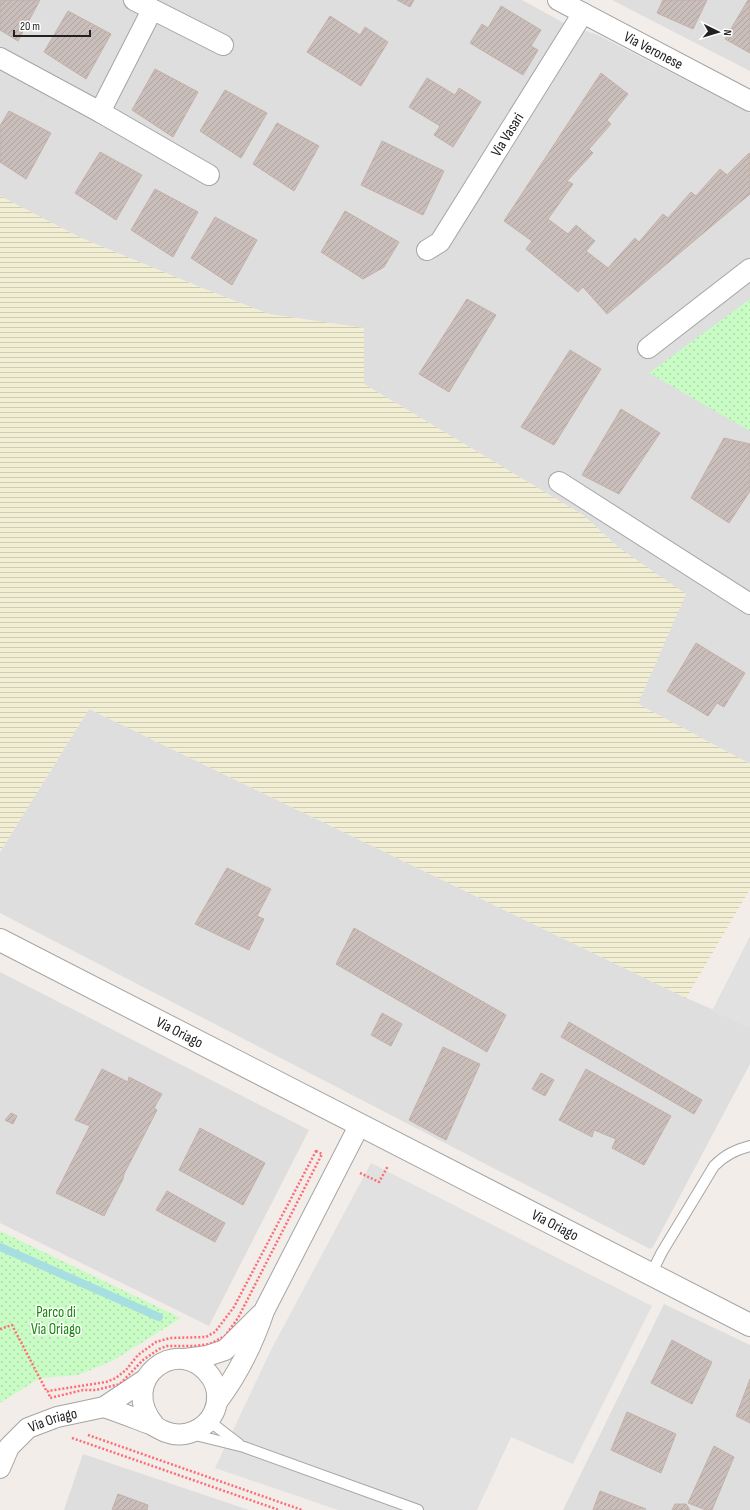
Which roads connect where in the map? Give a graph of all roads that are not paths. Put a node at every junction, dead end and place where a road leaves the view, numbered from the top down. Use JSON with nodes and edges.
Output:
{"nodes":[{"id":1,"x":134,"y":0,"type":"edge"},
{"id":2,"x":558,"y":0,"type":"edge"},
{"id":3,"x":152,"y":10,"type":"junction"},
{"id":4,"x":583,"y":13,"type":"junction"},
{"id":5,"x":223,"y":45,"type":"dead end"},
{"id":6,"x":0,"y":58,"type":"edge"},
{"id":7,"x":750,"y":101,"type":"edge"},
{"id":8,"x":100,"y":112,"type":"junction"},
{"id":9,"x":209,"y":175,"type":"dead end"},
{"id":10,"x":427,"y":250,"type":"dead end"},
{"id":11,"x":750,"y":269,"type":"edge"},
{"id":12,"x":648,"y":348,"type":"dead end"},
{"id":13,"x":559,"y":482,"type":"dead end"},
{"id":14,"x":750,"y":604,"type":"edge"},
{"id":15,"x":0,"y":940,"type":"edge"},
{"id":16,"x":359,"y":1126,"type":"junction"},
{"id":17,"x":750,"y":1146,"type":"edge"},
{"id":18,"x":651,"y":1274,"type":"junction"},
{"id":19,"x":264,"y":1311,"type":"junction"},
{"id":20,"x":750,"y":1325,"type":"edge"},
{"id":21,"x":185,"y":1359,"type":"junction"},
{"id":22,"x":146,"y":1379,"type":"junction"},
{"id":23,"x":217,"y":1402,"type":"junction"},
{"id":24,"x":104,"y":1407,"type":"junction"},
{"id":25,"x":209,"y":1421,"type":"junction"},
{"id":26,"x":155,"y":1426,"type":"junction"},
{"id":27,"x":189,"y":1433,"type":"junction"},
{"id":28,"x":244,"y":1447,"type":"junction"},
{"id":29,"x":0,"y":1468,"type":"edge"},
{"id":30,"x":418,"y":1510,"type":"edge"}],
"edges":[{"from":1,"to":3,"type":"street"},
{"from":2,"to":4,"type":"street","name":"Via Veronese"},
{"from":3,"to":5,"type":"street"},
{"from":3,"to":8,"type":"street"},
{"from":4,"to":7,"type":"street","name":"Via Veronese"},
{"from":4,"to":10,"type":"street","name":"Via Vasari"},
{"from":6,"to":8,"type":"street"},
{"from":8,"to":9,"type":"street"},
{"from":11,"to":12,"type":"street"},
{"from":13,"to":14,"type":"street"},
{"from":15,"to":16,"type":"street","name":"Via Oriago"},
{"from":16,"to":18,"type":"street","name":"Via Oriago"},
{"from":16,"to":19,"type":"street","name":"Via Oriago"},
{"from":17,"to":18,"type":"lane"},
{"from":18,"to":20,"type":"street","name":"Via Oriago"},
{"from":19,"to":21,"type":"street","name":"Via Oriago"},
{"from":19,"to":23,"type":"street","name":"Via Oriago"},
{"from":21,"to":22,"type":"street","name":"Via Oriago"},
{"from":21,"to":23,"type":"street"},
{"from":22,"to":24,"type":"street","name":"Via Oriago"},
{"from":22,"to":26,"type":"street"},
{"from":23,"to":25,"type":"street","name":"Via Oriago"},
{"from":24,"to":26,"type":"street"},
{"from":24,"to":29,"type":"street","name":"Via Oriago"},
{"from":25,"to":27,"type":"street"},
{"from":25,"to":28,"type":"lane"},
{"from":26,"to":27,"type":"street"},
{"from":27,"to":28,"type":"lane"},
{"from":28,"to":30,"type":"lane"}]}
